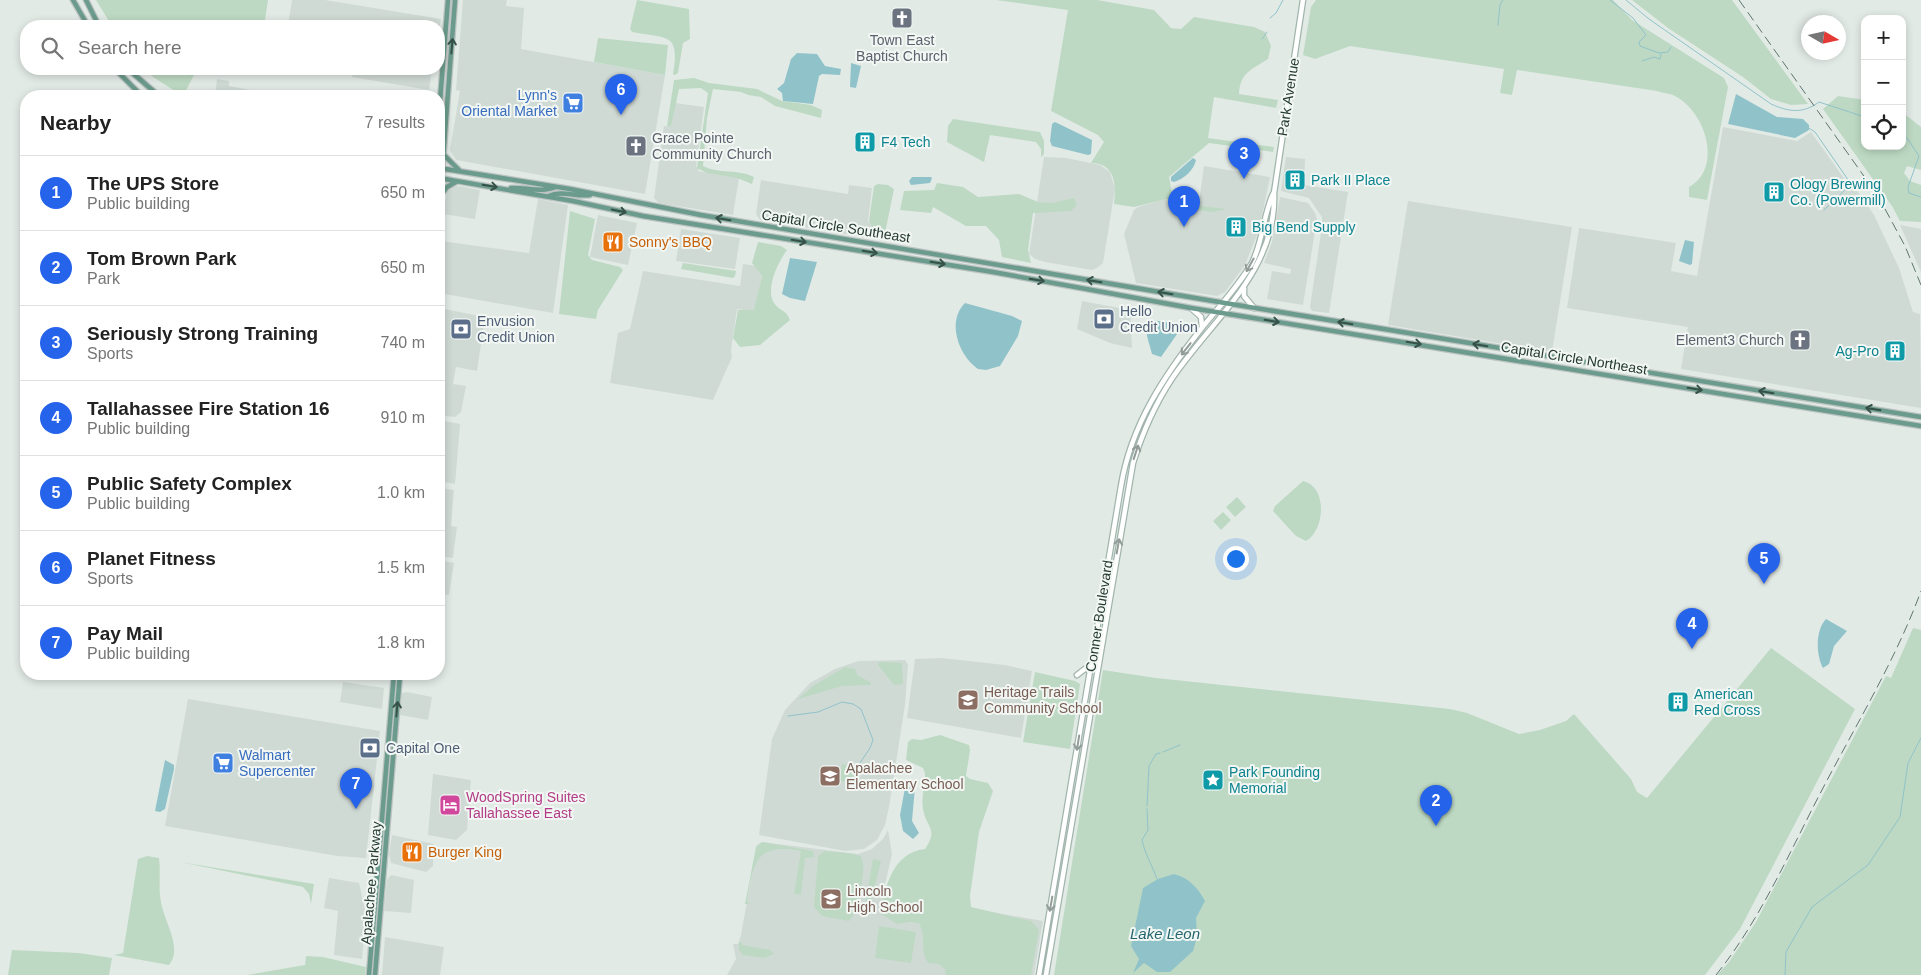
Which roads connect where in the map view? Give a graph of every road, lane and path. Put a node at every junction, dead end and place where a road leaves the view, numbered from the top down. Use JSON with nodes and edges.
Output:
{"nodes":[{"id":1,"x":73,"y":0,"type":"edge"},
{"id":2,"x":86,"y":0,"type":"edge"},
{"id":3,"x":448,"y":0,"type":"edge"},
{"id":4,"x":456,"y":0,"type":"edge"},
{"id":5,"x":1303,"y":0,"type":"edge"},
{"id":6,"x":85,"y":20,"type":"edge"},
{"id":7,"x":96,"y":20,"type":"edge"},
{"id":8,"x":446,"y":25,"type":"junction"},
{"id":9,"x":453,"y":26,"type":"junction"},
{"id":10,"x":445,"y":37,"type":"edge"},
{"id":11,"x":121,"y":75,"type":"edge"},
{"id":12,"x":135,"y":75,"type":"edge"},
{"id":13,"x":442,"y":75,"type":"edge"},
{"id":14,"x":441,"y":86,"type":"junction"},
{"id":15,"x":136,"y":90,"type":"edge"},
{"id":16,"x":152,"y":90,"type":"edge"},
{"id":17,"x":441,"y":90,"type":"edge"},
{"id":18,"x":448,"y":93,"type":"junction"},
{"id":19,"x":445,"y":130,"type":"edge"},
{"id":20,"x":445,"y":156,"type":"edge"},
{"id":21,"x":445,"y":169,"type":"edge"},
{"id":22,"x":460,"y":171,"type":"junction"},
{"id":23,"x":445,"y":180,"type":"edge"},
{"id":24,"x":457,"y":182,"type":"junction"},
{"id":25,"x":554,"y":187,"type":"junction"},
{"id":26,"x":504,"y":189,"type":"junction"},
{"id":27,"x":445,"y":190,"type":"edge"},
{"id":28,"x":1274,"y":193,"type":"junction"},
{"id":29,"x":594,"y":194,"type":"junction"},
{"id":30,"x":549,"y":197,"type":"junction"},
{"id":31,"x":1273,"y":214,"type":"junction"},
{"id":32,"x":1266,"y":219,"type":"junction"},
{"id":33,"x":751,"y":223,"type":"junction"},
{"id":34,"x":738,"y":231,"type":"junction"},
{"id":35,"x":1061,"y":275,"type":"junction"},
{"id":36,"x":1054,"y":283,"type":"junction"},
{"id":37,"x":1244,"y":287,"type":"junction"},
{"id":38,"x":1142,"y":289,"type":"junction"},
{"id":39,"x":1140,"y":298,"type":"junction"},
{"id":40,"x":1223,"y":303,"type":"junction"},
{"id":41,"x":1231,"y":304,"type":"junction"},
{"id":42,"x":1191,"y":308,"type":"junction"},
{"id":43,"x":1254,"y":308,"type":"junction"},
{"id":44,"x":1216,"y":311,"type":"junction"},
{"id":45,"x":1224,"y":313,"type":"junction"},
{"id":46,"x":1202,"y":328,"type":"junction"},
{"id":47,"x":1379,"y":329,"type":"junction"},
{"id":48,"x":1377,"y":337,"type":"junction"},
{"id":49,"x":1615,"y":367,"type":"junction"},
{"id":50,"x":1613,"y":376,"type":"junction"},
{"id":51,"x":1158,"y":388,"type":"junction"},
{"id":52,"x":1164,"y":392,"type":"junction"},
{"id":53,"x":1921,"y":417,"type":"edge"},
{"id":54,"x":1921,"y":426,"type":"edge"},
{"id":55,"x":1121,"y":482,"type":"junction"},
{"id":56,"x":1129,"y":484,"type":"junction"},
{"id":57,"x":1091,"y":664,"type":"junction"},
{"id":58,"x":1076,"y":675,"type":"dead end"},
{"id":59,"x":393,"y":680,"type":"edge"},
{"id":60,"x":399,"y":680,"type":"edge"},
{"id":61,"x":386,"y":769,"type":"junction"},
{"id":62,"x":391,"y":781,"type":"junction"},
{"id":63,"x":1062,"y":838,"type":"junction"},
{"id":64,"x":1069,"y":838,"type":"junction"},
{"id":65,"x":371,"y":956,"type":"junction"},
{"id":66,"x":376,"y":963,"type":"junction"},
{"id":67,"x":370,"y":964,"type":"junction"},
{"id":68,"x":375,"y":973,"type":"edge"},
{"id":69,"x":369,"y":975,"type":"edge"},
{"id":70,"x":1039,"y":975,"type":"edge"},
{"id":71,"x":1046,"y":975,"type":"edge"}],
"edges":[{"from":1,"to":6,"type":"main road"},
{"from":2,"to":7,"type":"main road"},
{"from":3,"to":8,"type":"main road"},
{"from":4,"to":9,"type":"main road"},
{"from":5,"to":28,"type":"main road","name":"Park Avenue"},
{"from":8,"to":9,"type":"main road"},
{"from":8,"to":10,"type":"main road"},
{"from":18,"to":9,"type":"main road","one_way":true},
{"from":11,"to":15,"type":"main road"},
{"from":12,"to":16,"type":"main road"},
{"from":13,"to":14,"type":"main road"},
{"from":14,"to":17,"type":"main road"},
{"from":14,"to":18,"type":"main road"},
{"from":18,"to":19,"type":"main road"},
{"from":20,"to":22,"type":"main road"},
{"from":21,"to":22,"type":"main road","name":"Capital Circle Southeast"},
{"from":22,"to":25,"type":"main road","name":"Capital Circle Southeast"},
{"from":23,"to":24,"type":"main road","name":"Capital Circle Southeast"},
{"from":24,"to":26,"type":"main road","name":"Capital Circle Southeast","one_way":true},
{"from":24,"to":27,"type":"main road"},
{"from":25,"to":26,"type":"main road"},
{"from":25,"to":29,"type":"main road","name":"Capital Circle Southeast"},
{"from":26,"to":30,"type":"main road","name":"Capital Circle Southeast"},
{"from":28,"to":31,"type":"main road","name":"Park Avenue"},
{"from":28,"to":32,"type":"main road","name":"Park Avenue"},
{"from":29,"to":30,"type":"main road"},
{"from":33,"to":29,"type":"main road","name":"Capital Circle Southeast","one_way":true},
{"from":30,"to":34,"type":"main road","name":"Capital Circle Southeast","one_way":true},
{"from":31,"to":32,"type":"main road"},
{"from":31,"to":37,"type":"main road","name":"Park Avenue"},
{"from":32,"to":40,"type":"main road","name":"Park Avenue","one_way":true},
{"from":33,"to":34,"type":"main road"},
{"from":33,"to":35,"type":"main road","name":"Capital Circle Southeast"},
{"from":34,"to":36,"type":"main road","name":"Capital Circle Southeast","one_way":true},
{"from":35,"to":36,"type":"main road"},
{"from":38,"to":35,"type":"main road","name":"Capital Circle Southeast","one_way":true},
{"from":36,"to":39,"type":"main road","name":"Capital Circle Southeast"},
{"from":37,"to":41,"type":"main road","name":"Park Avenue"},
{"from":37,"to":43,"type":"main road"},
{"from":38,"to":39,"type":"main road"},
{"from":40,"to":38,"type":"main road","name":"Capital Circle Southeast","one_way":true},
{"from":39,"to":42,"type":"main road","name":"Capital Circle Southeast"},
{"from":40,"to":41,"type":"main road","name":"Capital Circle Southeast"},
{"from":40,"to":44,"type":"main road","name":"Park Avenue"},
{"from":41,"to":43,"type":"main road","name":"Capital Circle Northeast"},
{"from":41,"to":45,"type":"main road","name":"Park Avenue"},
{"from":42,"to":44,"type":"main road","name":"Capital Circle Southeast"},
{"from":42,"to":46,"type":"main road"},
{"from":47,"to":43,"type":"main road","name":"Capital Circle Northeast","one_way":true},
{"from":44,"to":45,"type":"main road","name":"Capital Circle Southeast"},
{"from":44,"to":46,"type":"main road","name":"Conner Boulevard"},
{"from":45,"to":48,"type":"main road","name":"Capital Circle Northeast","one_way":true},
{"from":45,"to":52,"type":"main road","name":"Conner Boulevard"},
{"from":46,"to":51,"type":"main road","name":"Conner Boulevard","one_way":true},
{"from":47,"to":48,"type":"main road"},
{"from":49,"to":47,"type":"main road","name":"Capital Circle Northeast","one_way":true},
{"from":48,"to":50,"type":"main road","name":"Capital Circle Northeast","one_way":true},
{"from":49,"to":50,"type":"main road"},
{"from":53,"to":49,"type":"main road","name":"Capital Circle Northeast","one_way":true},
{"from":50,"to":54,"type":"main road","name":"Capital Circle Northeast","one_way":true},
{"from":51,"to":52,"type":"main road"},
{"from":51,"to":55,"type":"main road","name":"Conner Boulevard"},
{"from":56,"to":52,"type":"main road","name":"Conner Boulevard","one_way":true},
{"from":55,"to":56,"type":"main road"},
{"from":55,"to":57,"type":"main road","name":"Conner Boulevard"},
{"from":64,"to":56,"type":"main road","name":"Conner Boulevard","one_way":true},
{"from":57,"to":58,"type":"main road"},
{"from":57,"to":63,"type":"main road","name":"Conner Boulevard","one_way":true},
{"from":59,"to":61,"type":"main road","name":"Apalachee Parkway"},
{"from":62,"to":60,"type":"main road","name":"Apalachee Parkway","one_way":true},
{"from":61,"to":62,"type":"main road"},
{"from":61,"to":65,"type":"main road","name":"Apalachee Parkway"},
{"from":62,"to":66,"type":"main road","name":"Apalachee Parkway"},
{"from":63,"to":64,"type":"main road"},
{"from":63,"to":70,"type":"main road","name":"Conner Boulevard","one_way":true},
{"from":64,"to":71,"type":"main road","name":"Conner Boulevard"},
{"from":65,"to":66,"type":"main road"},
{"from":65,"to":67,"type":"main road","name":"Apalachee Parkway"},
{"from":66,"to":68,"type":"main road","name":"Apalachee Parkway"},
{"from":67,"to":68,"type":"main road"},
{"from":67,"to":69,"type":"main road","name":"Apalachee Parkway"}]}
